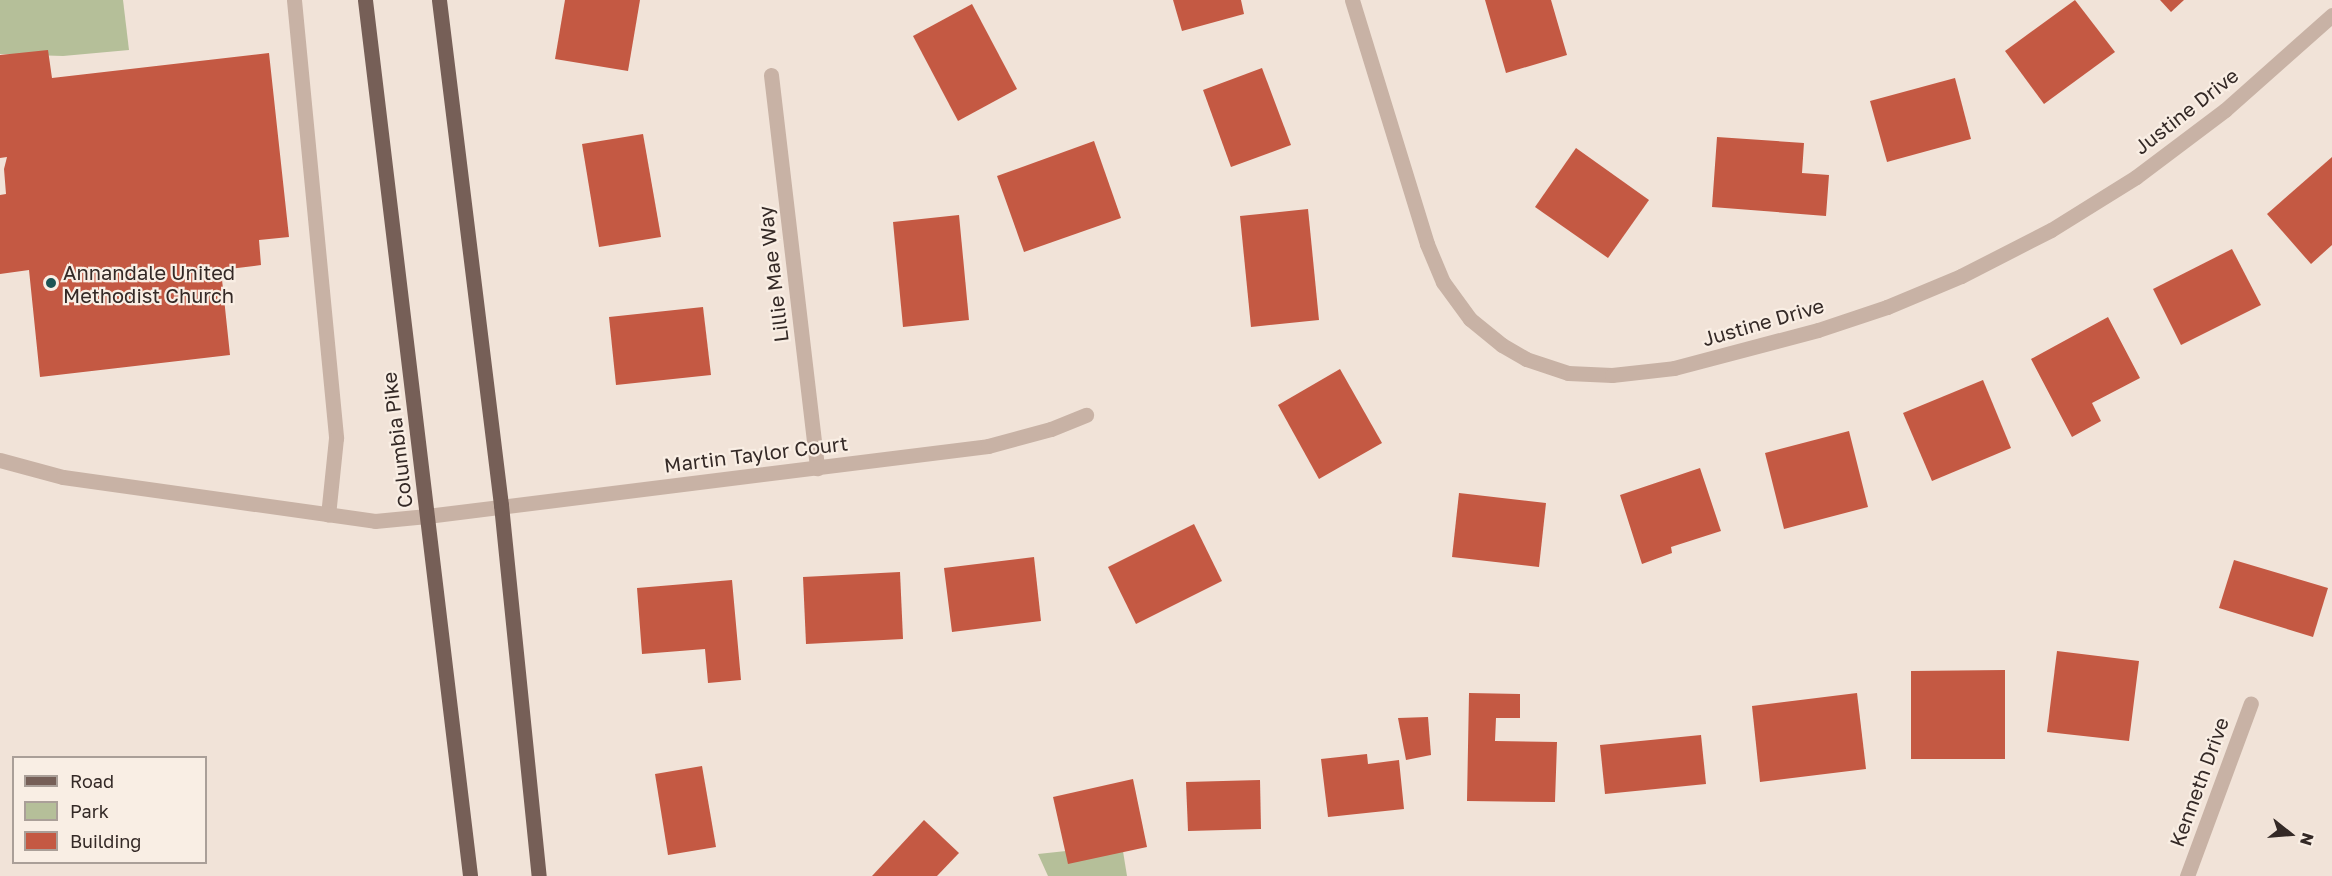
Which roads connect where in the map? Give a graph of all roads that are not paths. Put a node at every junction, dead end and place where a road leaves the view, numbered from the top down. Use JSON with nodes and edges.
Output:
{"nodes":[{"id":1,"x":294,"y":0,"type":"edge"},
{"id":2,"x":365,"y":0,"type":"edge"},
{"id":3,"x":439,"y":0,"type":"edge"},
{"id":4,"x":1352,"y":0,"type":"edge"},
{"id":5,"x":2332,"y":15,"type":"edge"},
{"id":6,"x":771,"y":75,"type":"dead end"},
{"id":7,"x":1086,"y":415,"type":"dead end"},
{"id":8,"x":0,"y":460,"type":"edge"},
{"id":9,"x":817,"y":468,"type":"junction"},
{"id":10,"x":501,"y":505,"type":"junction"},
{"id":11,"x":328,"y":515,"type":"junction"},
{"id":12,"x":427,"y":516,"type":"junction"},
{"id":13,"x":2251,"y":703,"type":"dead end"},
{"id":14,"x":470,"y":876,"type":"edge"},
{"id":15,"x":539,"y":876,"type":"edge"},
{"id":16,"x":2187,"y":876,"type":"edge"}],
"edges":[{"from":1,"to":11,"type":"street"},
{"from":2,"to":12,"type":"main road","name":"Columbia Pike"},
{"from":3,"to":10,"type":"main road"},
{"from":4,"to":5,"type":"street","name":"Justine Drive"},
{"from":6,"to":9,"type":"street","name":"Lillie Mae Way"},
{"from":7,"to":9,"type":"street","name":"Martin Taylor Court"},
{"from":8,"to":11,"type":"street","name":"Martin Taylor Court"},
{"from":9,"to":10,"type":"street","name":"Martin Taylor Court"},
{"from":10,"to":12,"type":"street","name":"Martin Taylor Court"},
{"from":10,"to":15,"type":"main road"},
{"from":11,"to":12,"type":"street","name":"Martin Taylor Court"},
{"from":12,"to":14,"type":"main road","name":"Columbia Pike"},
{"from":13,"to":16,"type":"street","name":"Kenneth Drive"}]}
